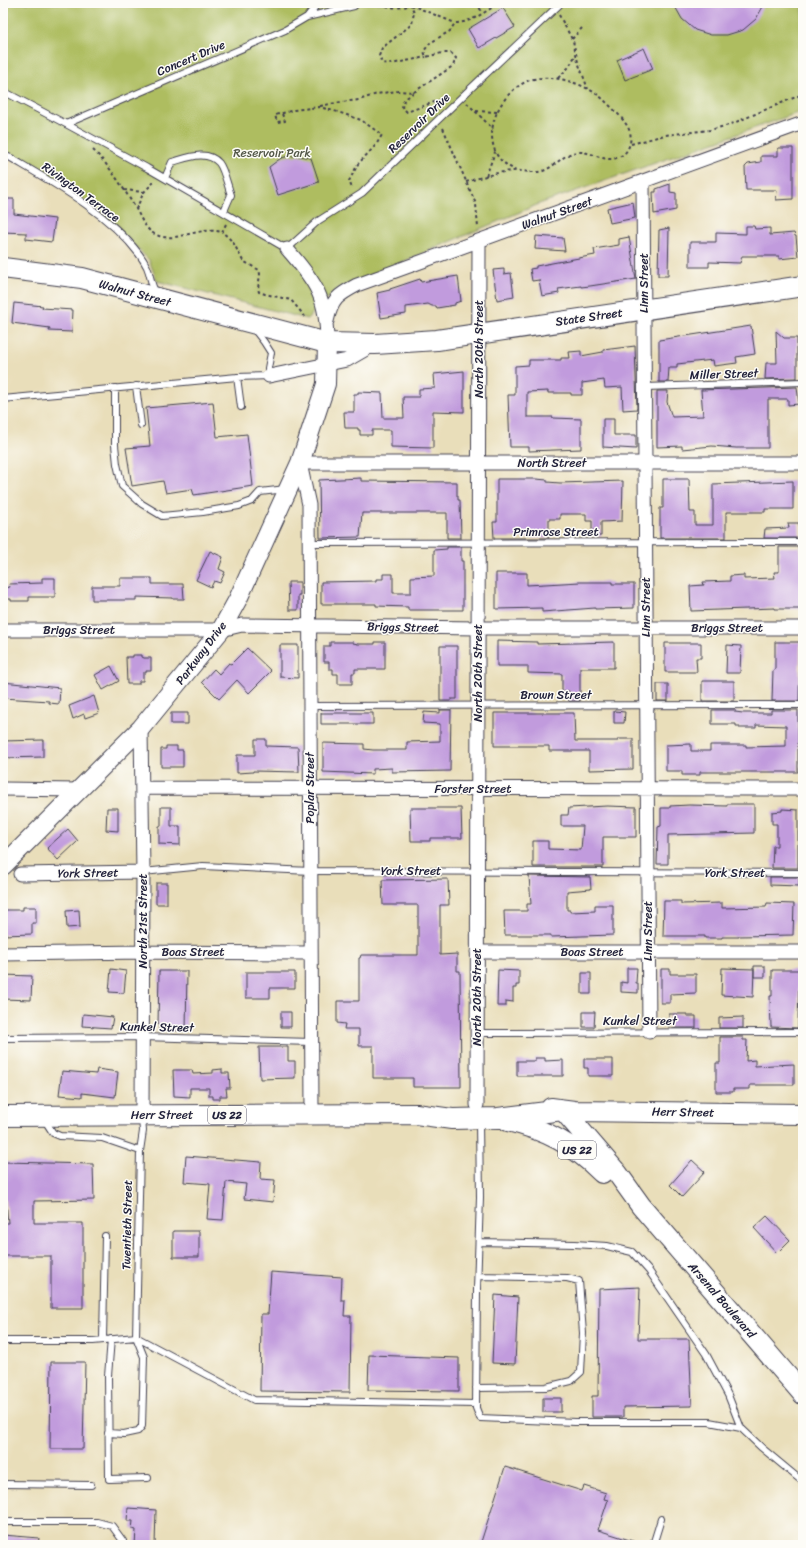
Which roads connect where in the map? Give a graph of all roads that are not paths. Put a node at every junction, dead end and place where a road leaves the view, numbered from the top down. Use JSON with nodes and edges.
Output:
{"nodes":[{"id":1,"x":318,"y":3,"type":"edge"},
{"id":2,"x":354,"y":6,"type":"dead end"},
{"id":3,"x":557,"y":6,"type":"edge"},
{"id":4,"x":307,"y":17,"type":"junction"},
{"id":5,"x":3,"y":91,"type":"edge"},
{"id":6,"x":803,"y":123,"type":"edge"},
{"id":7,"x":66,"y":124,"type":"junction"},
{"id":8,"x":3,"y":155,"type":"edge"},
{"id":9,"x":162,"y":176,"type":"junction"},
{"id":10,"x":643,"y":182,"type":"junction"},
{"id":11,"x":224,"y":211,"type":"junction"},
{"id":12,"x":478,"y":241,"type":"junction"},
{"id":13,"x":287,"y":248,"type":"junction"},
{"id":14,"x":3,"y":268,"type":"edge"},
{"id":15,"x":803,"y":286,"type":"edge"},
{"id":16,"x":160,"y":300,"type":"junction"},
{"id":17,"x":644,"y":309,"type":"junction"},
{"id":18,"x":327,"y":321,"type":"junction"},
{"id":19,"x":256,"y":325,"type":"junction"},
{"id":20,"x":479,"y":333,"type":"junction"},
{"id":21,"x":327,"y":343,"type":"junction"},
{"id":22,"x":375,"y":344,"type":"junction"},
{"id":23,"x":327,"y":364,"type":"junction"},
{"id":24,"x":269,"y":376,"type":"junction"},
{"id":25,"x":237,"y":377,"type":"junction"},
{"id":26,"x":803,"y":382,"type":"edge"},
{"id":27,"x":136,"y":386,"type":"junction"},
{"id":28,"x":645,"y":387,"type":"junction"},
{"id":29,"x":114,"y":388,"type":"junction"},
{"id":30,"x":3,"y":399,"type":"edge"},
{"id":31,"x":241,"y":407,"type":"dead end"},
{"id":32,"x":141,"y":425,"type":"dead end"},
{"id":33,"x":300,"y":462,"type":"junction"},
{"id":34,"x":645,"y":463,"type":"junction"},
{"id":35,"x":803,"y":463,"type":"edge"},
{"id":36,"x":478,"y":464,"type":"junction"},
{"id":37,"x":288,"y":488,"type":"junction"},
{"id":38,"x":803,"y":542,"type":"edge"},
{"id":39,"x":309,"y":543,"type":"junction"},
{"id":40,"x":478,"y":543,"type":"junction"},
{"id":41,"x":646,"y":543,"type":"junction"},
{"id":42,"x":309,"y":626,"type":"junction"},
{"id":43,"x":478,"y":628,"type":"junction"},
{"id":44,"x":646,"y":628,"type":"junction"},
{"id":45,"x":803,"y":628,"type":"edge"},
{"id":46,"x":3,"y":630,"type":"edge"},
{"id":47,"x":221,"y":630,"type":"junction"},
{"id":48,"x":803,"y":705,"type":"edge"},
{"id":49,"x":310,"y":706,"type":"junction"},
{"id":50,"x":478,"y":706,"type":"junction"},
{"id":51,"x":647,"y":706,"type":"junction"},
{"id":52,"x":141,"y":728,"type":"junction"},
{"id":53,"x":143,"y":788,"type":"junction"},
{"id":54,"x":310,"y":788,"type":"junction"},
{"id":55,"x":3,"y":789,"type":"edge"},
{"id":56,"x":478,"y":789,"type":"junction"},
{"id":57,"x":648,"y":789,"type":"junction"},
{"id":58,"x":803,"y":789,"type":"edge"},
{"id":59,"x":78,"y":790,"type":"junction"},
{"id":60,"x":3,"y":866,"type":"edge"},
{"id":61,"x":311,"y":870,"type":"junction"},
{"id":62,"x":143,"y":872,"type":"junction"},
{"id":63,"x":477,"y":872,"type":"junction"},
{"id":64,"x":648,"y":872,"type":"junction"},
{"id":65,"x":803,"y":873,"type":"edge"},
{"id":66,"x":20,"y":874,"type":"dead end"},
{"id":67,"x":142,"y":952,"type":"junction"},
{"id":68,"x":477,"y":952,"type":"junction"},
{"id":69,"x":648,"y":952,"type":"junction"},
{"id":70,"x":803,"y":952,"type":"edge"},
{"id":71,"x":311,"y":953,"type":"junction"},
{"id":72,"x":3,"y":954,"type":"edge"},
{"id":73,"x":649,"y":1032,"type":"junction"},
{"id":74,"x":803,"y":1032,"type":"edge"},
{"id":75,"x":477,"y":1033,"type":"junction"},
{"id":76,"x":142,"y":1037,"type":"junction"},
{"id":77,"x":3,"y":1038,"type":"edge"},
{"id":78,"x":312,"y":1042,"type":"junction"},
{"id":79,"x":563,"y":1110,"type":"junction"},
{"id":80,"x":312,"y":1114,"type":"junction"},
{"id":81,"x":485,"y":1114,"type":"junction"},
{"id":82,"x":803,"y":1114,"type":"edge"},
{"id":83,"x":142,"y":1115,"type":"junction"},
{"id":84,"x":3,"y":1116,"type":"edge"},
{"id":85,"x":42,"y":1116,"type":"junction"},
{"id":86,"x":140,"y":1151,"type":"junction"},
{"id":87,"x":641,"y":1206,"type":"junction"},
{"id":88,"x":105,"y":1236,"type":"dead end"},
{"id":89,"x":479,"y":1242,"type":"junction"},
{"id":90,"x":478,"y":1276,"type":"junction"},
{"id":91,"x":136,"y":1337,"type":"junction"},
{"id":92,"x":111,"y":1339,"type":"junction"},
{"id":93,"x":103,"y":1340,"type":"junction"},
{"id":94,"x":3,"y":1342,"type":"edge"},
{"id":95,"x":476,"y":1388,"type":"junction"},
{"id":96,"x":803,"y":1394,"type":"edge"},
{"id":97,"x":476,"y":1404,"type":"junction"},
{"id":98,"x":741,"y":1428,"type":"junction"},
{"id":99,"x":108,"y":1433,"type":"junction"},
{"id":100,"x":148,"y":1478,"type":"dead end"},
{"id":101,"x":803,"y":1482,"type":"edge"},
{"id":102,"x":3,"y":1484,"type":"edge"},
{"id":103,"x":91,"y":1485,"type":"dead end"},
{"id":104,"x":661,"y":1519,"type":"dead end"},
{"id":105,"x":3,"y":1522,"type":"edge"},
{"id":106,"x":123,"y":1545,"type":"edge"},
{"id":107,"x":653,"y":1545,"type":"edge"}],
"edges":[{"from":1,"to":4,"type":"lane","name":"Concert Drive"},
{"from":2,"to":4,"type":"lane"},
{"from":3,"to":13,"type":"lane","name":"Reservoir Drive"},
{"from":4,"to":7,"type":"lane","name":"Concert Drive"},
{"from":5,"to":7,"type":"lane"},
{"from":6,"to":10,"type":"street","name":"Walnut Street"},
{"from":7,"to":9,"type":"lane"},
{"from":8,"to":16,"type":"lane","name":"Rivington Terrace"},
{"from":9,"to":11,"type":"lane"},
{"from":9,"to":11,"type":"lane"},
{"from":10,"to":12,"type":"street","name":"Walnut Street"},
{"from":10,"to":17,"type":"street","name":"Linn Street"},
{"from":11,"to":13,"type":"lane"},
{"from":12,"to":18,"type":"street","name":"Walnut Street"},
{"from":12,"to":20,"type":"street","name":"North 20th Street"},
{"from":13,"to":18,"type":"street"},
{"from":14,"to":16,"type":"main road","name":"Walnut Street"},
{"from":15,"to":17,"type":"main road","name":"State Street"},
{"from":16,"to":19,"type":"main road","name":"Walnut Street"},
{"from":17,"to":20,"type":"main road","name":"State Street"},
{"from":17,"to":28,"type":"street","name":"Linn Street"},
{"from":18,"to":21,"type":"street"},
{"from":19,"to":21,"type":"main road","name":"Walnut Street"},
{"from":19,"to":24,"type":"lane"},
{"from":20,"to":22,"type":"main road","name":"State Street"},
{"from":20,"to":36,"type":"street","name":"North 20th Street"},
{"from":21,"to":22,"type":"main road","name":"State Street"},
{"from":21,"to":23,"type":"street","name":"Parkway Drive"},
{"from":22,"to":23,"type":"street","name":"State Street"},
{"from":23,"to":24,"type":"street","name":"State Street"},
{"from":23,"to":33,"type":"street","name":"Parkway Drive"},
{"from":24,"to":25,"type":"lane"},
{"from":25,"to":27,"type":"lane"},
{"from":25,"to":31,"type":"lane"},
{"from":26,"to":28,"type":"lane","name":"Miller Street"},
{"from":27,"to":29,"type":"lane"},
{"from":27,"to":32,"type":"lane"},
{"from":28,"to":34,"type":"street","name":"Linn Street"},
{"from":29,"to":30,"type":"lane"},
{"from":29,"to":37,"type":"lane"},
{"from":33,"to":36,"type":"street","name":"North Street"},
{"from":33,"to":37,"type":"street","name":"Parkway Drive"},
{"from":33,"to":39,"type":"street","name":"Poplar Street"},
{"from":34,"to":35,"type":"street","name":"North Street"},
{"from":34,"to":36,"type":"street","name":"North Street"},
{"from":34,"to":41,"type":"street","name":"Linn Street"},
{"from":36,"to":40,"type":"street","name":"North 20th Street"},
{"from":37,"to":47,"type":"street","name":"Parkway Drive"},
{"from":38,"to":41,"type":"lane","name":"Primrose Street"},
{"from":39,"to":40,"type":"lane","name":"Primrose Street"},
{"from":39,"to":42,"type":"street","name":"Poplar Street"},
{"from":40,"to":41,"type":"lane","name":"Primrose Street"},
{"from":40,"to":43,"type":"street","name":"North 20th Street"},
{"from":41,"to":44,"type":"street","name":"Linn Street"},
{"from":42,"to":43,"type":"street","name":"Briggs Street"},
{"from":42,"to":47,"type":"street","name":"Briggs Street"},
{"from":42,"to":49,"type":"street","name":"Poplar Street"},
{"from":43,"to":44,"type":"street","name":"Briggs Street"},
{"from":43,"to":50,"type":"street","name":"North 20th Street"},
{"from":44,"to":45,"type":"street","name":"Briggs Street"},
{"from":44,"to":51,"type":"street","name":"Linn Street"},
{"from":46,"to":47,"type":"street","name":"Briggs Street"},
{"from":47,"to":52,"type":"street","name":"Parkway Drive"},
{"from":48,"to":51,"type":"lane","name":"Brown Street"},
{"from":49,"to":50,"type":"lane","name":"Brown Street"},
{"from":49,"to":54,"type":"street","name":"Poplar Street"},
{"from":50,"to":51,"type":"lane","name":"Brown Street"},
{"from":50,"to":56,"type":"street","name":"North 20th Street"},
{"from":51,"to":57,"type":"street","name":"Linn Street"},
{"from":52,"to":53,"type":"street","name":"North 21st Street"},
{"from":52,"to":59,"type":"street","name":"Parkway Drive"},
{"from":53,"to":54,"type":"street","name":"Forster Street"},
{"from":53,"to":62,"type":"street","name":"North 21st Street"},
{"from":54,"to":56,"type":"street","name":"Forster Street"},
{"from":54,"to":61,"type":"street","name":"Poplar Street"},
{"from":55,"to":59,"type":"street"},
{"from":56,"to":57,"type":"street","name":"Forster Street"},
{"from":56,"to":63,"type":"street","name":"North 20th Street"},
{"from":57,"to":58,"type":"street","name":"Forster Street"},
{"from":57,"to":64,"type":"street","name":"Linn Street"},
{"from":59,"to":60,"type":"street","name":"Parkway Drive"},
{"from":61,"to":62,"type":"lane","name":"York Street"},
{"from":61,"to":63,"type":"lane","name":"York Street"},
{"from":61,"to":71,"type":"street","name":"Poplar Street"},
{"from":62,"to":66,"type":"street","name":"York Street"},
{"from":62,"to":67,"type":"street","name":"North 21st Street"},
{"from":63,"to":64,"type":"lane","name":"York Street"},
{"from":63,"to":68,"type":"street","name":"North 20th Street"},
{"from":64,"to":65,"type":"lane","name":"York Street"},
{"from":64,"to":69,"type":"street","name":"Linn Street"},
{"from":67,"to":71,"type":"street","name":"Boas Street"},
{"from":67,"to":72,"type":"street","name":"Boas Street"},
{"from":67,"to":76,"type":"street","name":"North 21st Street"},
{"from":68,"to":69,"type":"street","name":"Boas Street"},
{"from":68,"to":75,"type":"street","name":"North 20th Street"},
{"from":69,"to":70,"type":"street","name":"Boas Street"},
{"from":69,"to":73,"type":"street","name":"Linn Street"},
{"from":71,"to":78,"type":"street","name":"Poplar Street"},
{"from":73,"to":74,"type":"lane","name":"Kunkel Street"},
{"from":73,"to":75,"type":"lane","name":"Kunkel Street"},
{"from":75,"to":81,"type":"street","name":"North 20th Street"},
{"from":76,"to":77,"type":"lane","name":"Kunkel Street"},
{"from":76,"to":78,"type":"lane","name":"Kunkel Street"},
{"from":76,"to":83,"type":"street","name":"North 21st Street"},
{"from":78,"to":80,"type":"street","name":"Poplar Street"},
{"from":79,"to":81,"type":"main road","name":"Herr Street"},
{"from":79,"to":82,"type":"main road","name":"Herr Street"},
{"from":79,"to":87,"type":"main road","name":"Arsenal Boulevard","number":"US 22"},
{"from":80,"to":81,"type":"main road","name":"Herr Street","number":"US 22"},
{"from":80,"to":83,"type":"main road","name":"Herr Street","number":"US 22"},
{"from":81,"to":87,"type":"main road","name":"Arsenal Boulevard","number":"US 22"},
{"from":81,"to":89,"type":"lane"},
{"from":83,"to":85,"type":"main road","name":"Herr Street","number":"US 22"},
{"from":83,"to":86,"type":"lane","name":"Twentieth Street"},
{"from":84,"to":85,"type":"main road","name":"Herr Street","number":"US 22"},
{"from":85,"to":86,"type":"lane"},
{"from":86,"to":91,"type":"lane","name":"Twentieth Street"},
{"from":87,"to":96,"type":"main road","name":"Arsenal Boulevard","number":"US 22"},
{"from":88,"to":93,"type":"lane"},
{"from":89,"to":90,"type":"lane"},
{"from":89,"to":98,"type":"lane"},
{"from":90,"to":95,"type":"lane"},
{"from":90,"to":95,"type":"lane"},
{"from":91,"to":92,"type":"lane"},
{"from":91,"to":97,"type":"lane"},
{"from":91,"to":99,"type":"lane"},
{"from":92,"to":93,"type":"lane"},
{"from":92,"to":99,"type":"lane"},
{"from":93,"to":94,"type":"lane"},
{"from":95,"to":97,"type":"lane"},
{"from":97,"to":98,"type":"lane"},
{"from":98,"to":101,"type":"lane"},
{"from":99,"to":100,"type":"lane"},
{"from":102,"to":103,"type":"lane"},
{"from":104,"to":107,"type":"lane"},
{"from":105,"to":106,"type":"lane"}]}
